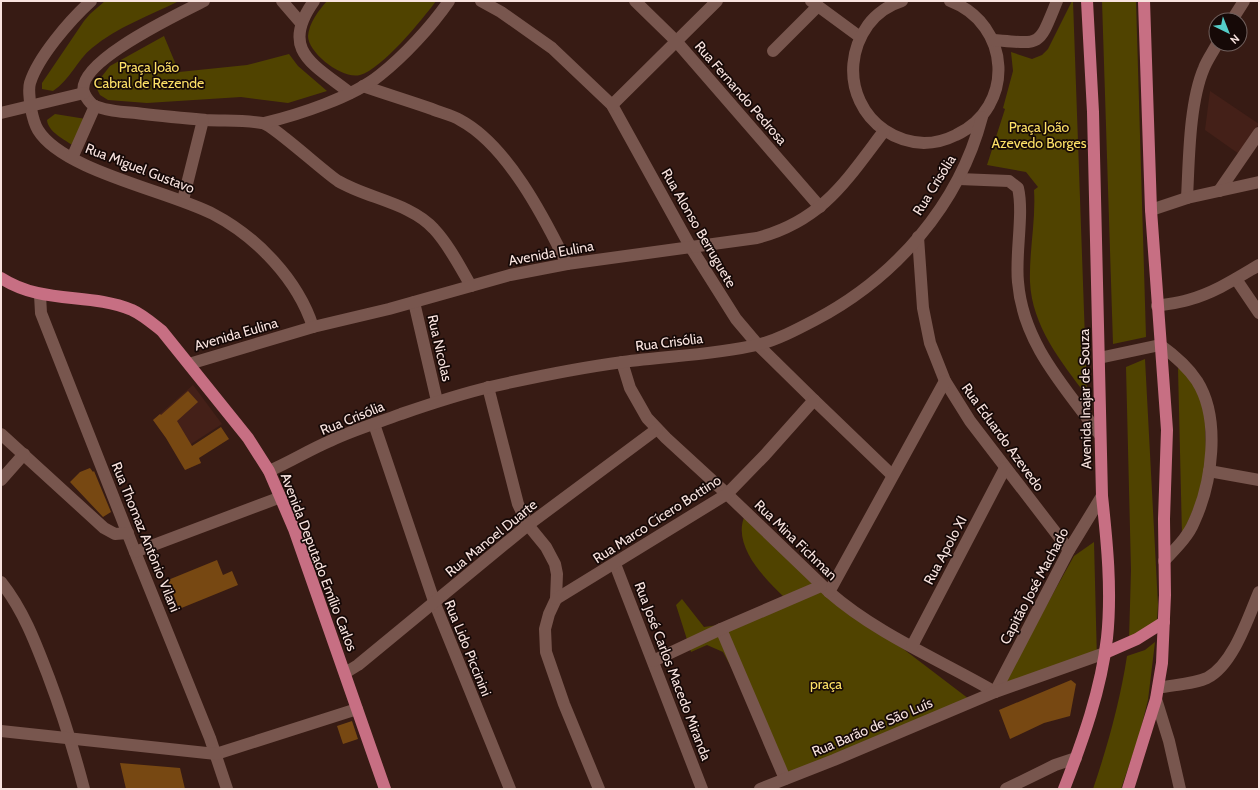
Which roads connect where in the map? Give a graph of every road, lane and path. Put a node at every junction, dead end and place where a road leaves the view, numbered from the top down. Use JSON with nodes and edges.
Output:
{"nodes":[{"id":1,"x":91,"y":1,"type":"edge"},
{"id":2,"x":204,"y":1,"type":"edge"},
{"id":3,"x":282,"y":1,"type":"edge"},
{"id":4,"x":314,"y":1,"type":"edge"},
{"id":5,"x":449,"y":1,"type":"edge"},
{"id":6,"x":481,"y":1,"type":"edge"},
{"id":7,"x":635,"y":1,"type":"edge"},
{"id":8,"x":717,"y":1,"type":"edge"},
{"id":9,"x":902,"y":1,"type":"edge"},
{"id":10,"x":950,"y":1,"type":"edge"},
{"id":11,"x":1057,"y":1,"type":"edge"},
{"id":12,"x":1087,"y":1,"type":"edge"},
{"id":13,"x":1144,"y":1,"type":"edge"},
{"id":14,"x":1244,"y":1,"type":"edge"},
{"id":15,"x":814,"y":3,"type":"edge"},
{"id":16,"x":1237,"y":12,"type":"edge"},
{"id":17,"x":301,"y":23,"type":"junction"},
{"id":18,"x":860,"y":37,"type":"junction"},
{"id":19,"x":993,"y":40,"type":"junction"},
{"id":20,"x":676,"y":41,"type":"junction"},
{"id":21,"x":773,"y":51,"type":"dead end"},
{"id":22,"x":1213,"y":52,"type":"edge"},
{"id":23,"x":363,"y":86,"type":"junction"},
{"id":24,"x":84,"y":93,"type":"junction"},
{"id":25,"x":350,"y":93,"type":"junction"},
{"id":26,"x":612,"y":105,"type":"junction"},
{"id":27,"x":31,"y":106,"type":"junction"},
{"id":28,"x":95,"y":106,"type":"junction"},
{"id":29,"x":1,"y":113,"type":"edge"},
{"id":30,"x":982,"y":117,"type":"junction"},
{"id":31,"x":203,"y":120,"type":"junction"},
{"id":32,"x":264,"y":123,"type":"junction"},
{"id":33,"x":884,"y":130,"type":"junction"},
{"id":34,"x":1259,"y":133,"type":"edge"},
{"id":35,"x":72,"y":158,"type":"junction"},
{"id":36,"x":959,"y":179,"type":"junction"},
{"id":37,"x":1259,"y":182,"type":"edge"},
{"id":38,"x":1219,"y":191,"type":"junction"},
{"id":39,"x":1187,"y":198,"type":"junction"},
{"id":40,"x":183,"y":200,"type":"junction"},
{"id":41,"x":820,"y":208,"type":"junction"},
{"id":42,"x":1151,"y":210,"type":"junction"},
{"id":43,"x":918,"y":237,"type":"junction"},
{"id":44,"x":690,"y":246,"type":"junction"},
{"id":45,"x":567,"y":264,"type":"junction"},
{"id":46,"x":1259,"y":265,"type":"edge"},
{"id":47,"x":1,"y":278,"type":"edge"},
{"id":48,"x":1236,"y":279,"type":"junction"},
{"id":49,"x":470,"y":286,"type":"junction"},
{"id":50,"x":40,"y":295,"type":"junction"},
{"id":51,"x":414,"y":302,"type":"junction"},
{"id":52,"x":1157,"y":306,"type":"junction"},
{"id":53,"x":1259,"y":313,"type":"edge"},
{"id":54,"x":313,"y":327,"type":"junction"},
{"id":55,"x":758,"y":344,"type":"junction"},
{"id":56,"x":1160,"y":345,"type":"junction"},
{"id":57,"x":1099,"y":358,"type":"junction"},
{"id":58,"x":622,"y":362,"type":"junction"},
{"id":59,"x":189,"y":364,"type":"junction"},
{"id":60,"x":945,"y":381,"type":"junction"},
{"id":61,"x":488,"y":387,"type":"junction"},
{"id":62,"x":814,"y":400,"type":"junction"},
{"id":63,"x":437,"y":401,"type":"junction"},
{"id":64,"x":374,"y":424,"type":"junction"},
{"id":65,"x":657,"y":429,"type":"junction"},
{"id":66,"x":1,"y":434,"type":"edge"},
{"id":67,"x":1100,"y":435,"type":"junction"},
{"id":68,"x":24,"y":454,"type":"junction"},
{"id":69,"x":1005,"y":468,"type":"junction"},
{"id":70,"x":269,"y":471,"type":"junction"},
{"id":71,"x":1209,"y":471,"type":"junction"},
{"id":72,"x":892,"y":474,"type":"junction"},
{"id":73,"x":1,"y":480,"type":"edge"},
{"id":74,"x":1259,"y":480,"type":"edge"},
{"id":75,"x":727,"y":494,"type":"junction"},
{"id":76,"x":1102,"y":496,"type":"junction"},
{"id":77,"x":281,"y":497,"type":"junction"},
{"id":78,"x":528,"y":525,"type":"junction"},
{"id":79,"x":128,"y":533,"type":"junction"},
{"id":80,"x":1069,"y":550,"type":"junction"},
{"id":81,"x":135,"y":552,"type":"junction"},
{"id":82,"x":1164,"y":561,"type":"junction"},
{"id":83,"x":615,"y":564,"type":"junction"},
{"id":84,"x":1,"y":582,"type":"edge"},
{"id":85,"x":825,"y":589,"type":"junction"},
{"id":86,"x":1259,"y":592,"type":"edge"},
{"id":87,"x":556,"y":599,"type":"junction"},
{"id":88,"x":434,"y":604,"type":"junction"},
{"id":89,"x":1164,"y":622,"type":"junction"},
{"id":90,"x":721,"y":629,"type":"junction"},
{"id":91,"x":912,"y":646,"type":"junction"},
{"id":92,"x":1105,"y":653,"type":"junction"},
{"id":93,"x":653,"y":661,"type":"junction"},
{"id":94,"x":345,"y":673,"type":"junction"},
{"id":95,"x":995,"y":692,"type":"junction"},
{"id":96,"x":1157,"y":694,"type":"junction"},
{"id":97,"x":357,"y":708,"type":"junction"},
{"id":98,"x":1,"y":731,"type":"edge"},
{"id":99,"x":71,"y":738,"type":"junction"},
{"id":100,"x":216,"y":754,"type":"junction"},
{"id":101,"x":1076,"y":758,"type":"junction"},
{"id":102,"x":785,"y":779,"type":"junction"},
{"id":103,"x":84,"y":789,"type":"edge"},
{"id":104,"x":227,"y":789,"type":"edge"},
{"id":105,"x":385,"y":789,"type":"edge"},
{"id":106,"x":510,"y":789,"type":"edge"},
{"id":107,"x":599,"y":789,"type":"edge"},
{"id":108,"x":702,"y":789,"type":"edge"},
{"id":109,"x":760,"y":789,"type":"edge"},
{"id":110,"x":1006,"y":789,"type":"edge"},
{"id":111,"x":1064,"y":789,"type":"edge"},
{"id":112,"x":1128,"y":789,"type":"edge"},
{"id":113,"x":1180,"y":789,"type":"edge"}],
"edges":[{"from":1,"to":27,"type":"street","name":"Rua Miguel Gustavo"},
{"from":2,"to":24,"type":"street"},
{"from":3,"to":17,"type":"street"},
{"from":4,"to":17,"type":"street"},
{"from":5,"to":23,"type":"street"},
{"from":6,"to":26,"type":"street","name":"Rua Alonso Berruguete"},
{"from":7,"to":20,"type":"street","name":"Rua Fernando Pedrosa"},
{"from":8,"to":20,"type":"street"},
{"from":9,"to":18,"type":"street"},
{"from":10,"to":19,"type":"street"},
{"from":11,"to":19,"type":"street"},
{"from":12,"to":57,"type":"main road","name":"Avenida Inajar de Souza"},
{"from":13,"to":42,"type":"main road"},
{"from":14,"to":16,"type":"street"},
{"from":15,"to":18,"type":"street"},
{"from":15,"to":21,"type":"street"},
{"from":17,"to":25,"type":"street"},
{"from":18,"to":33,"type":"street"},
{"from":19,"to":30,"type":"street"},
{"from":20,"to":26,"type":"street"},
{"from":20,"to":41,"type":"street","name":"Rua Fernando Pedrosa"},
{"from":22,"to":39,"type":"street"},
{"from":23,"to":25,"type":"street"},
{"from":23,"to":45,"type":"street"},
{"from":24,"to":27,"type":"street"},
{"from":24,"to":28,"type":"street"},
{"from":25,"to":32,"type":"street"},
{"from":26,"to":44,"type":"street","name":"Rua Alonso Berruguete"},
{"from":27,"to":29,"type":"street"},
{"from":27,"to":35,"type":"street","name":"Rua Miguel Gustavo"},
{"from":28,"to":31,"type":"street"},
{"from":28,"to":35,"type":"street"},
{"from":30,"to":33,"type":"street"},
{"from":30,"to":36,"type":"street","name":"Rua Crisólia"},
{"from":31,"to":32,"type":"street"},
{"from":31,"to":40,"type":"street"},
{"from":32,"to":49,"type":"street"},
{"from":33,"to":41,"type":"street","name":"Avenida Eulina"},
{"from":34,"to":38,"type":"street"},
{"from":35,"to":40,"type":"street","name":"Rua Miguel Gustavo"},
{"from":36,"to":43,"type":"street","name":"Rua Crisólia"},
{"from":36,"to":67,"type":"street"},
{"from":37,"to":38,"type":"street"},
{"from":38,"to":39,"type":"street"},
{"from":39,"to":42,"type":"street"},
{"from":40,"to":54,"type":"street","name":"Rua Miguel Gustavo"},
{"from":41,"to":44,"type":"street","name":"Avenida Eulina"},
{"from":42,"to":52,"type":"main road"},
{"from":43,"to":55,"type":"street","name":"Rua Crisólia"},
{"from":43,"to":60,"type":"street","name":"Rua Eduardo Azevedo"},
{"from":44,"to":45,"type":"street","name":"Avenida Eulina"},
{"from":44,"to":55,"type":"street","name":"Rua Alonso Berruguete"},
{"from":45,"to":49,"type":"street","name":"Avenida Eulina"},
{"from":46,"to":48,"type":"street"},
{"from":47,"to":50,"type":"main road","name":"Avenida Deputado Emílio Carlos"},
{"from":48,"to":52,"type":"street"},
{"from":48,"to":53,"type":"street"},
{"from":49,"to":51,"type":"street","name":"Avenida Eulina"},
{"from":50,"to":59,"type":"main road","name":"Avenida Deputado Emílio Carlos"},
{"from":50,"to":79,"type":"street","name":"Rua Thomaz Antônio Vilani"},
{"from":51,"to":54,"type":"street","name":"Avenida Eulina"},
{"from":51,"to":63,"type":"street","name":"Rua Nicolas"},
{"from":52,"to":56,"type":"main road"},
{"from":54,"to":59,"type":"street","name":"Avenida Eulina"},
{"from":55,"to":58,"type":"street","name":"Rua Crisólia"},
{"from":55,"to":62,"type":"street","name":"Rua Alonso Berruguete"},
{"from":56,"to":57,"type":"street"},
{"from":56,"to":71,"type":"street"},
{"from":56,"to":82,"type":"main road"},
{"from":57,"to":67,"type":"main road","name":"Avenida Inajar de Souza"},
{"from":58,"to":61,"type":"street","name":"Rua Crisólia"},
{"from":58,"to":65,"type":"street","name":"Rua Mina Fichman"},
{"from":59,"to":70,"type":"main road","name":"Avenida Deputado Emílio Carlos"},
{"from":60,"to":69,"type":"street","name":"Rua Eduardo Azevedo"},
{"from":60,"to":72,"type":"street"},
{"from":61,"to":63,"type":"street","name":"Rua Crisólia"},
{"from":61,"to":78,"type":"street"},
{"from":62,"to":72,"type":"street","name":"Rua Alonso Berruguete"},
{"from":62,"to":75,"type":"street","name":"Rua Marco Cícero Bottino"},
{"from":63,"to":64,"type":"street","name":"Rua Crisólia"},
{"from":64,"to":70,"type":"street","name":"Rua Crisólia"},
{"from":64,"to":88,"type":"street","name":"Rua Lido Piccinini"},
{"from":65,"to":75,"type":"street","name":"Rua Mina Fichman"},
{"from":65,"to":78,"type":"street","name":"Rua Manoel Duarte"},
{"from":66,"to":68,"type":"street"},
{"from":67,"to":76,"type":"main road","name":"Avenida Inajar de Souza"},
{"from":68,"to":73,"type":"street"},
{"from":68,"to":79,"type":"street"},
{"from":69,"to":80,"type":"street","name":"Rua Eduardo Azevedo"},
{"from":69,"to":91,"type":"street","name":"Rua Apolo XI"},
{"from":70,"to":77,"type":"main road","name":"Avenida Deputado Emílio Carlos"},
{"from":71,"to":74,"type":"street"},
{"from":71,"to":82,"type":"street"},
{"from":72,"to":85,"type":"street"},
{"from":75,"to":83,"type":"street","name":"Rua Marco Cícero Bottino"},
{"from":75,"to":85,"type":"street","name":"Rua Mina Fichman"},
{"from":76,"to":80,"type":"street","name":"Capitão José Machado"},
{"from":76,"to":92,"type":"main road","name":"Avenida Inajar de Souza"},
{"from":77,"to":81,"type":"street"},
{"from":77,"to":94,"type":"main road","name":"Avenida Deputado Emílio Carlos"},
{"from":78,"to":87,"type":"street"},
{"from":78,"to":88,"type":"street","name":"Rua Manoel Duarte"},
{"from":79,"to":81,"type":"street","name":"Rua Thomaz Antônio Vilani"},
{"from":80,"to":95,"type":"street","name":"Capitão José Machado"},
{"from":81,"to":100,"type":"street","name":"Rua Thomaz Antônio Vilani"},
{"from":82,"to":89,"type":"main road"},
{"from":83,"to":87,"type":"street","name":"Rua Marco Cícero Bottino"},
{"from":83,"to":93,"type":"street","name":"Rua José Carlos Macedo Miranda"},
{"from":84,"to":99,"type":"street"},
{"from":85,"to":90,"type":"street"},
{"from":85,"to":91,"type":"street","name":"Rua Mina Fichman"},
{"from":86,"to":96,"type":"street"},
{"from":87,"to":107,"type":"street"},
{"from":88,"to":94,"type":"street","name":"Rua Manoel Duarte"},
{"from":88,"to":106,"type":"street","name":"Rua Lido Piccinini"},
{"from":89,"to":92,"type":"main road"},
{"from":89,"to":96,"type":"main road"},
{"from":90,"to":93,"type":"street"},
{"from":90,"to":102,"type":"street"},
{"from":91,"to":95,"type":"street","name":"Rua Mina Fichman"},
{"from":92,"to":95,"type":"street","name":"Rua Barão de São Luís"},
{"from":92,"to":101,"type":"main road","name":"Avenida Inajar de Souza"},
{"from":93,"to":108,"type":"street","name":"Rua José Carlos Macedo Miranda"},
{"from":94,"to":97,"type":"main road","name":"Avenida Deputado Emílio Carlos"},
{"from":95,"to":102,"type":"street","name":"Rua Barão de São Luís"},
{"from":96,"to":112,"type":"main road"},
{"from":96,"to":113,"type":"street"},
{"from":97,"to":100,"type":"street"},
{"from":97,"to":105,"type":"main road","name":"Avenida Deputado Emílio Carlos"},
{"from":98,"to":99,"type":"street"},
{"from":99,"to":100,"type":"street"},
{"from":99,"to":103,"type":"street"},
{"from":100,"to":104,"type":"street","name":"Rua Thomaz Antônio Vilani"},
{"from":101,"to":110,"type":"street"},
{"from":101,"to":111,"type":"main road","name":"Avenida Inajar de Souza"},
{"from":102,"to":109,"type":"street","name":"Rua Barão de São Luís"}]}
